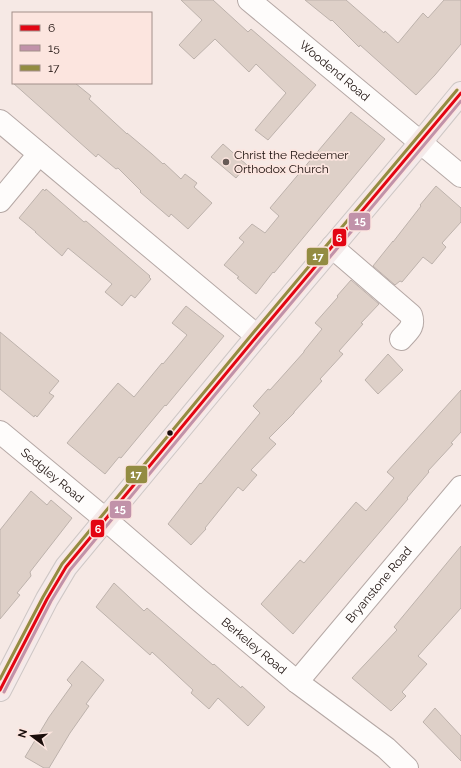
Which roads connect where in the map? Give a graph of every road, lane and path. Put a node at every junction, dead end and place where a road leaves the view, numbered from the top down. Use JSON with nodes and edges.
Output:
{"nodes":[{"id":1,"x":249,"y":0,"type":"edge"},
{"id":2,"x":461,"y":93,"type":"edge"},
{"id":3,"x":0,"y":121,"type":"edge"},
{"id":4,"x":420,"y":143,"type":"junction"},
{"id":5,"x":39,"y":154,"type":"junction"},
{"id":6,"x":461,"y":176,"type":"edge"},
{"id":7,"x":0,"y":200,"type":"edge"},
{"id":8,"x":332,"y":247,"type":"junction"},
{"id":9,"x":256,"y":336,"type":"junction"},
{"id":10,"x":401,"y":339,"type":"dead end"},
{"id":11,"x":0,"y":432,"type":"edge"},
{"id":12,"x":461,"y":487,"type":"edge"},
{"id":13,"x":105,"y":519,"type":"junction"},
{"id":14,"x":297,"y":682,"type":"junction"},
{"id":15,"x":0,"y":690,"type":"edge"},
{"id":16,"x":407,"y":768,"type":"edge"}],
"edges":[{"from":1,"to":4,"type":"street","name":"Woodend Road"},
{"from":2,"to":4,"type":"main road"},
{"from":3,"to":5,"type":"street"},
{"from":4,"to":6,"type":"street","name":"Woodend Road"},
{"from":4,"to":8,"type":"main road"},
{"from":5,"to":7,"type":"street"},
{"from":5,"to":9,"type":"street"},
{"from":8,"to":9,"type":"main road"},
{"from":8,"to":10,"type":"street"},
{"from":9,"to":13,"type":"main road"},
{"from":11,"to":13,"type":"street","name":"Sedgley Road"},
{"from":12,"to":14,"type":"street","name":"Bryanstone Road"},
{"from":13,"to":14,"type":"street","name":"Berkeley Road"},
{"from":13,"to":15,"type":"main road"},
{"from":14,"to":16,"type":"street","name":"Berkeley Road"}]}
